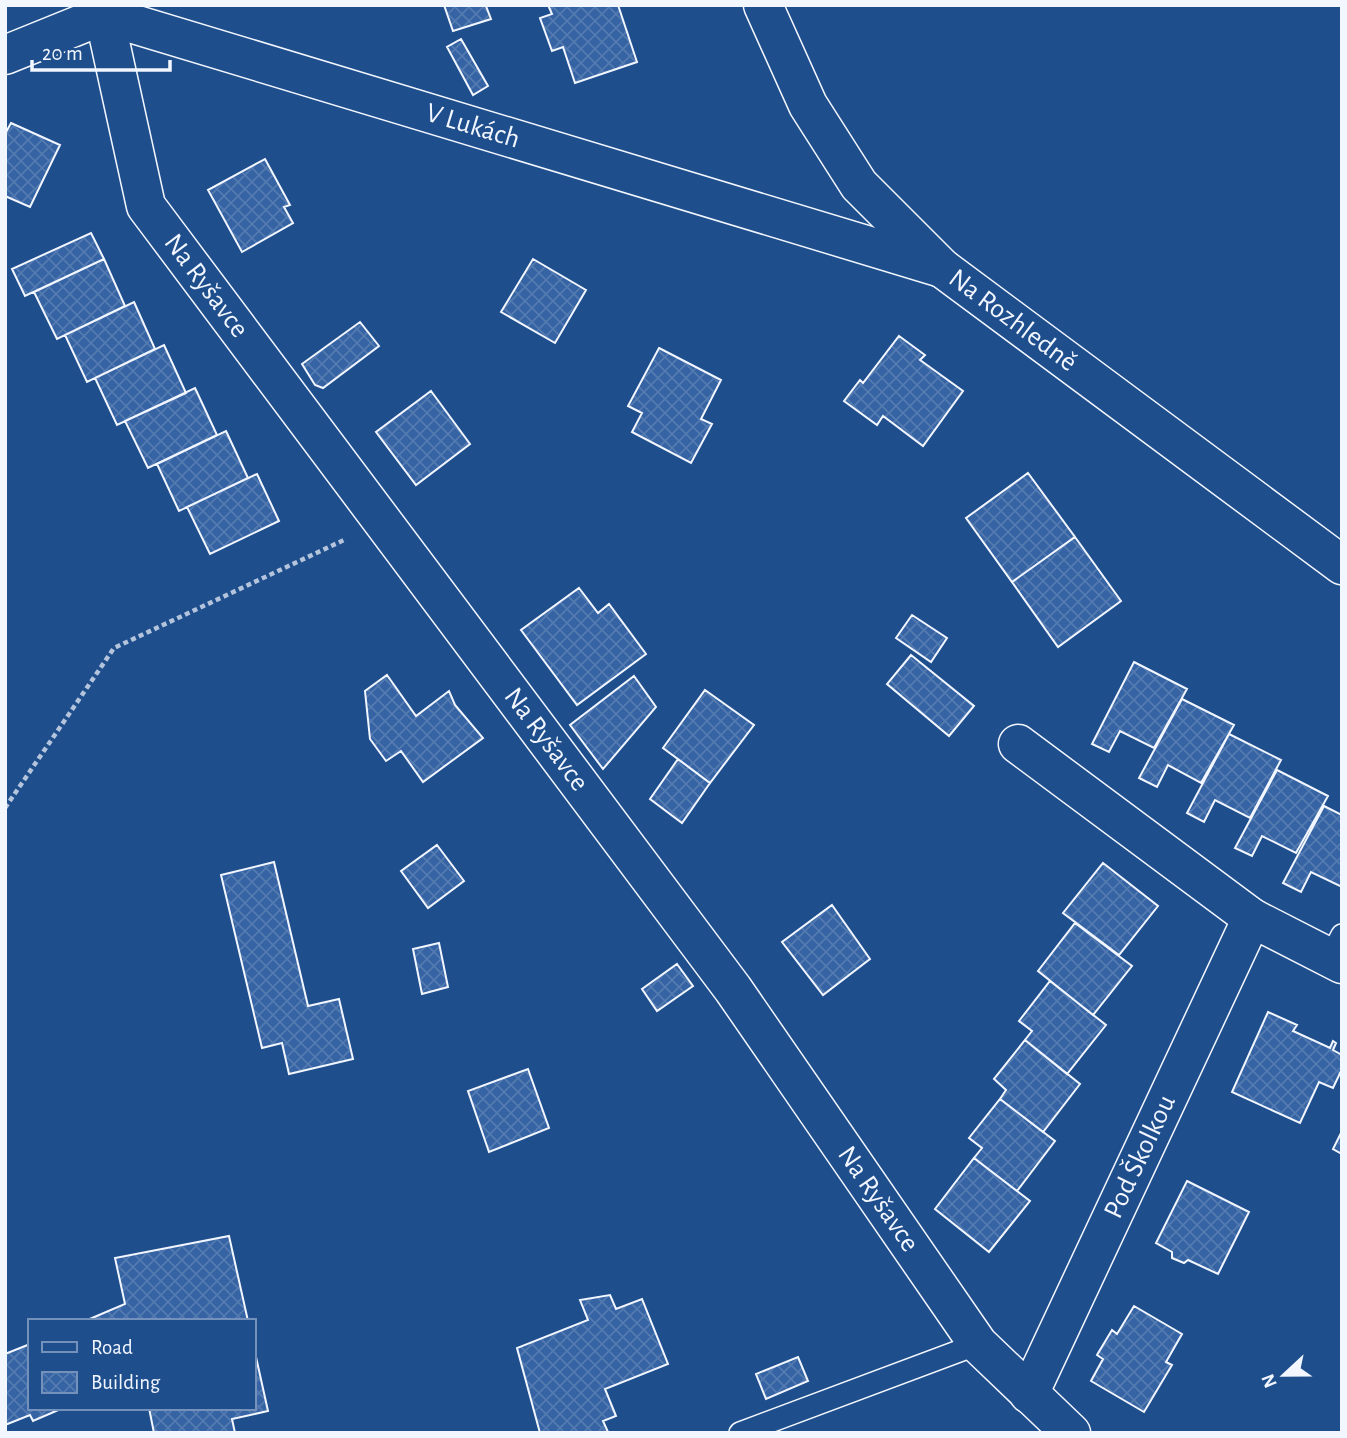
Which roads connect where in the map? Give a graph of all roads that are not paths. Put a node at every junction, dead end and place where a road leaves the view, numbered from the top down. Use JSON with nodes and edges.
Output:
{"nodes":[{"id":1,"x":763,"y":5,"type":"edge"},
{"id":2,"x":105,"y":10,"type":"edge"},
{"id":3,"x":5,"y":55,"type":"edge"},
{"id":4,"x":942,"y":268,"type":"junction"},
{"id":5,"x":1342,"y":565,"type":"edge"},
{"id":6,"x":1018,"y":744,"type":"dead end"},
{"id":7,"x":1252,"y":918,"type":"junction"},
{"id":8,"x":1338,"y":952,"type":"edge"},
{"id":9,"x":978,"y":1344,"type":"junction"},
{"id":10,"x":1029,"y":1394,"type":"junction"},
{"id":11,"x":740,"y":1433,"type":"edge"},
{"id":12,"x":1071,"y":1433,"type":"edge"}],
"edges":[{"from":1,"to":4,"type":"street","name":"Na Rozhledně"},
{"from":2,"to":3,"type":"street"},
{"from":2,"to":4,"type":"street","name":"V Lukách"},
{"from":2,"to":9,"type":"street","name":"Na Ryšavce"},
{"from":4,"to":5,"type":"street","name":"Na Rozhledně"},
{"from":6,"to":7,"type":"street"},
{"from":7,"to":8,"type":"street"},
{"from":7,"to":10,"type":"street","name":"Pod Školkou"},
{"from":9,"to":10,"type":"street","name":"Na Ryšavce"},
{"from":9,"to":11,"type":"lane"},
{"from":10,"to":12,"type":"street","name":"Na Ryšavce"}]}
